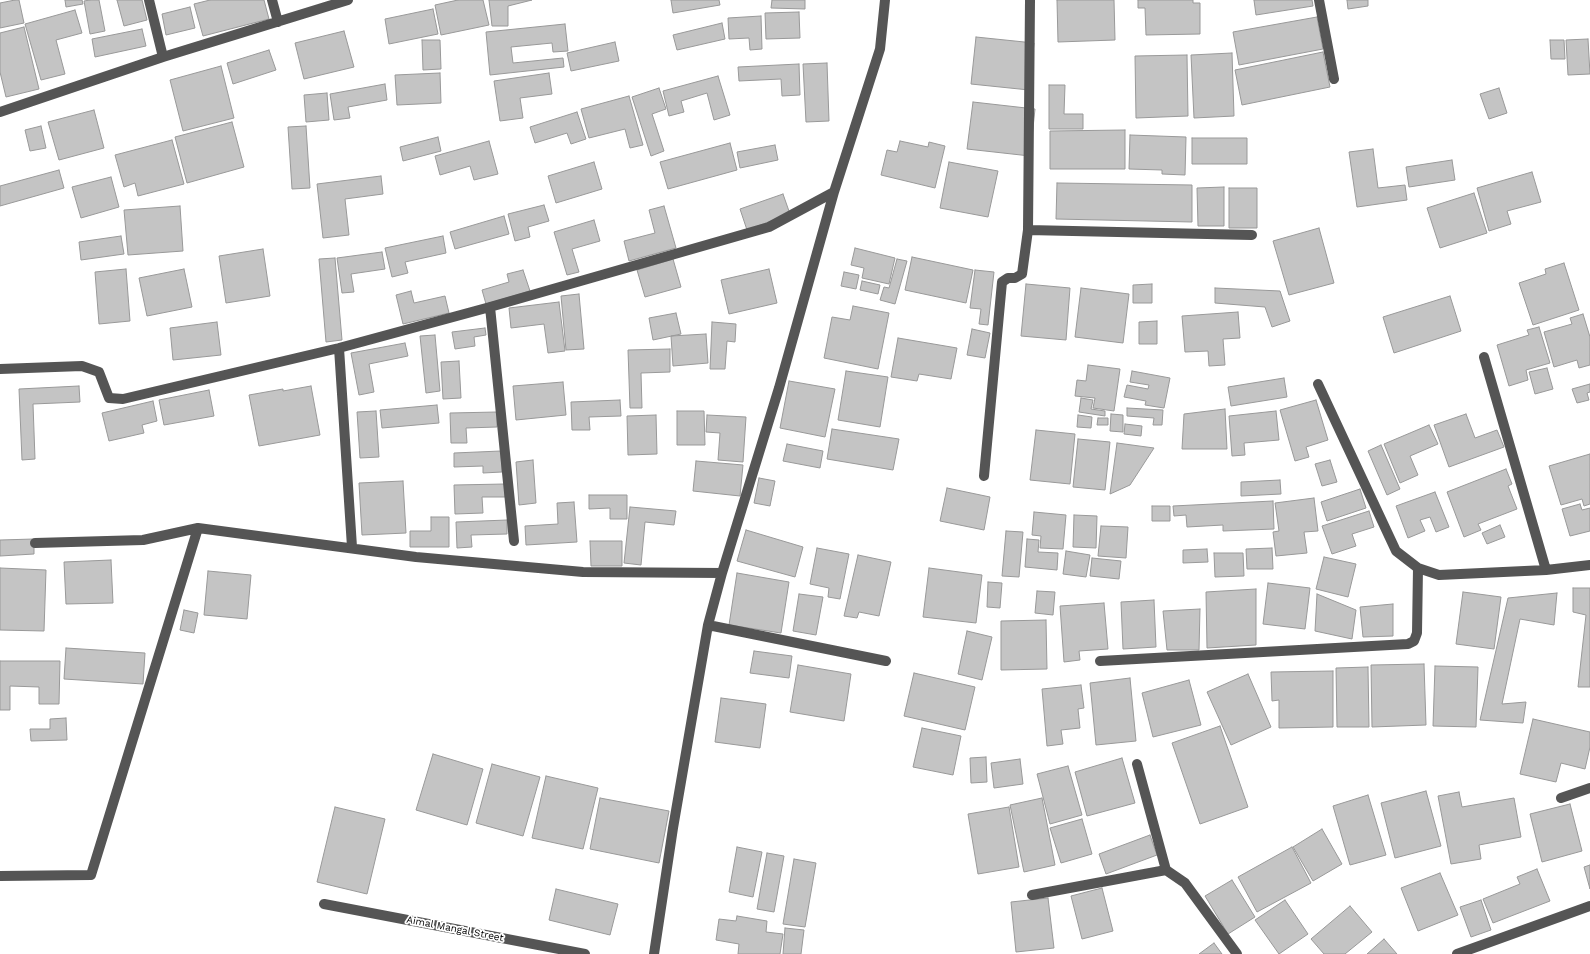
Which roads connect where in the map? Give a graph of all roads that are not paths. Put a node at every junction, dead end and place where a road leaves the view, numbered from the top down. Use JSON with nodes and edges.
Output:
{"nodes":[{"id":1,"x":149,"y":0,"type":"edge"},
{"id":2,"x":272,"y":0,"type":"edge"},
{"id":3,"x":348,"y":0,"type":"edge"},
{"id":4,"x":885,"y":0,"type":"edge"},
{"id":5,"x":1030,"y":0,"type":"edge"},
{"id":6,"x":1319,"y":0,"type":"edge"},
{"id":7,"x":278,"y":22,"type":"junction"},
{"id":8,"x":163,"y":57,"type":"junction"},
{"id":9,"x":1334,"y":79,"type":"dead end"},
{"id":10,"x":0,"y":112,"type":"edge"},
{"id":11,"x":834,"y":192,"type":"junction"},
{"id":12,"x":1028,"y":230,"type":"junction"},
{"id":13,"x":1252,"y":236,"type":"dead end"},
{"id":14,"x":490,"y":307,"type":"junction"},
{"id":15,"x":339,"y":348,"type":"junction"},
{"id":16,"x":1484,"y":357,"type":"dead end"},
{"id":17,"x":0,"y":369,"type":"edge"},
{"id":18,"x":1318,"y":384,"type":"dead end"},
{"id":19,"x":984,"y":476,"type":"dead end"},
{"id":20,"x":198,"y":528,"type":"junction"},
{"id":21,"x":514,"y":541,"type":"dead end"},
{"id":22,"x":36,"y":543,"type":"dead end"},
{"id":23,"x":352,"y":548,"type":"junction"},
{"id":24,"x":1590,"y":565,"type":"edge"},
{"id":25,"x":1418,"y":568,"type":"junction"},
{"id":26,"x":1546,"y":570,"type":"junction"},
{"id":27,"x":722,"y":573,"type":"junction"},
{"id":28,"x":708,"y":625,"type":"junction"},
{"id":29,"x":886,"y":661,"type":"dead end"},
{"id":30,"x":1100,"y":661,"type":"dead end"},
{"id":31,"x":1137,"y":764,"type":"dead end"},
{"id":32,"x":1590,"y":788,"type":"edge"},
{"id":33,"x":1561,"y":798,"type":"dead end"},
{"id":34,"x":1166,"y":870,"type":"junction"},
{"id":35,"x":0,"y":876,"type":"edge"},
{"id":36,"x":1032,"y":895,"type":"dead end"},
{"id":37,"x":324,"y":904,"type":"dead end"},
{"id":38,"x":1590,"y":906,"type":"edge"},
{"id":39,"x":585,"y":954,"type":"edge"},
{"id":40,"x":654,"y":954,"type":"edge"},
{"id":41,"x":1237,"y":954,"type":"edge"},
{"id":42,"x":1457,"y":954,"type":"edge"}],
"edges":[{"from":1,"to":8,"type":"street"},
{"from":2,"to":7,"type":"street"},
{"from":3,"to":7,"type":"street"},
{"from":4,"to":11,"type":"street"},
{"from":5,"to":12,"type":"street"},
{"from":6,"to":9,"type":"street"},
{"from":7,"to":8,"type":"street"},
{"from":8,"to":10,"type":"street"},
{"from":11,"to":14,"type":"street"},
{"from":11,"to":27,"type":"street"},
{"from":12,"to":13,"type":"street"},
{"from":12,"to":19,"type":"street"},
{"from":14,"to":15,"type":"street"},
{"from":14,"to":21,"type":"street"},
{"from":15,"to":17,"type":"street"},
{"from":15,"to":23,"type":"street"},
{"from":16,"to":26,"type":"street"},
{"from":18,"to":25,"type":"street"},
{"from":20,"to":22,"type":"street"},
{"from":20,"to":23,"type":"street"},
{"from":20,"to":35,"type":"street"},
{"from":23,"to":27,"type":"street"},
{"from":24,"to":26,"type":"street"},
{"from":25,"to":26,"type":"street"},
{"from":25,"to":30,"type":"street"},
{"from":27,"to":28,"type":"street"},
{"from":28,"to":29,"type":"street"},
{"from":28,"to":40,"type":"street"},
{"from":31,"to":34,"type":"street"},
{"from":32,"to":33,"type":"street"},
{"from":34,"to":36,"type":"street"},
{"from":34,"to":41,"type":"street"},
{"from":37,"to":39,"type":"street","name":"Aimal Mangal Street"},
{"from":38,"to":42,"type":"street"}]}
